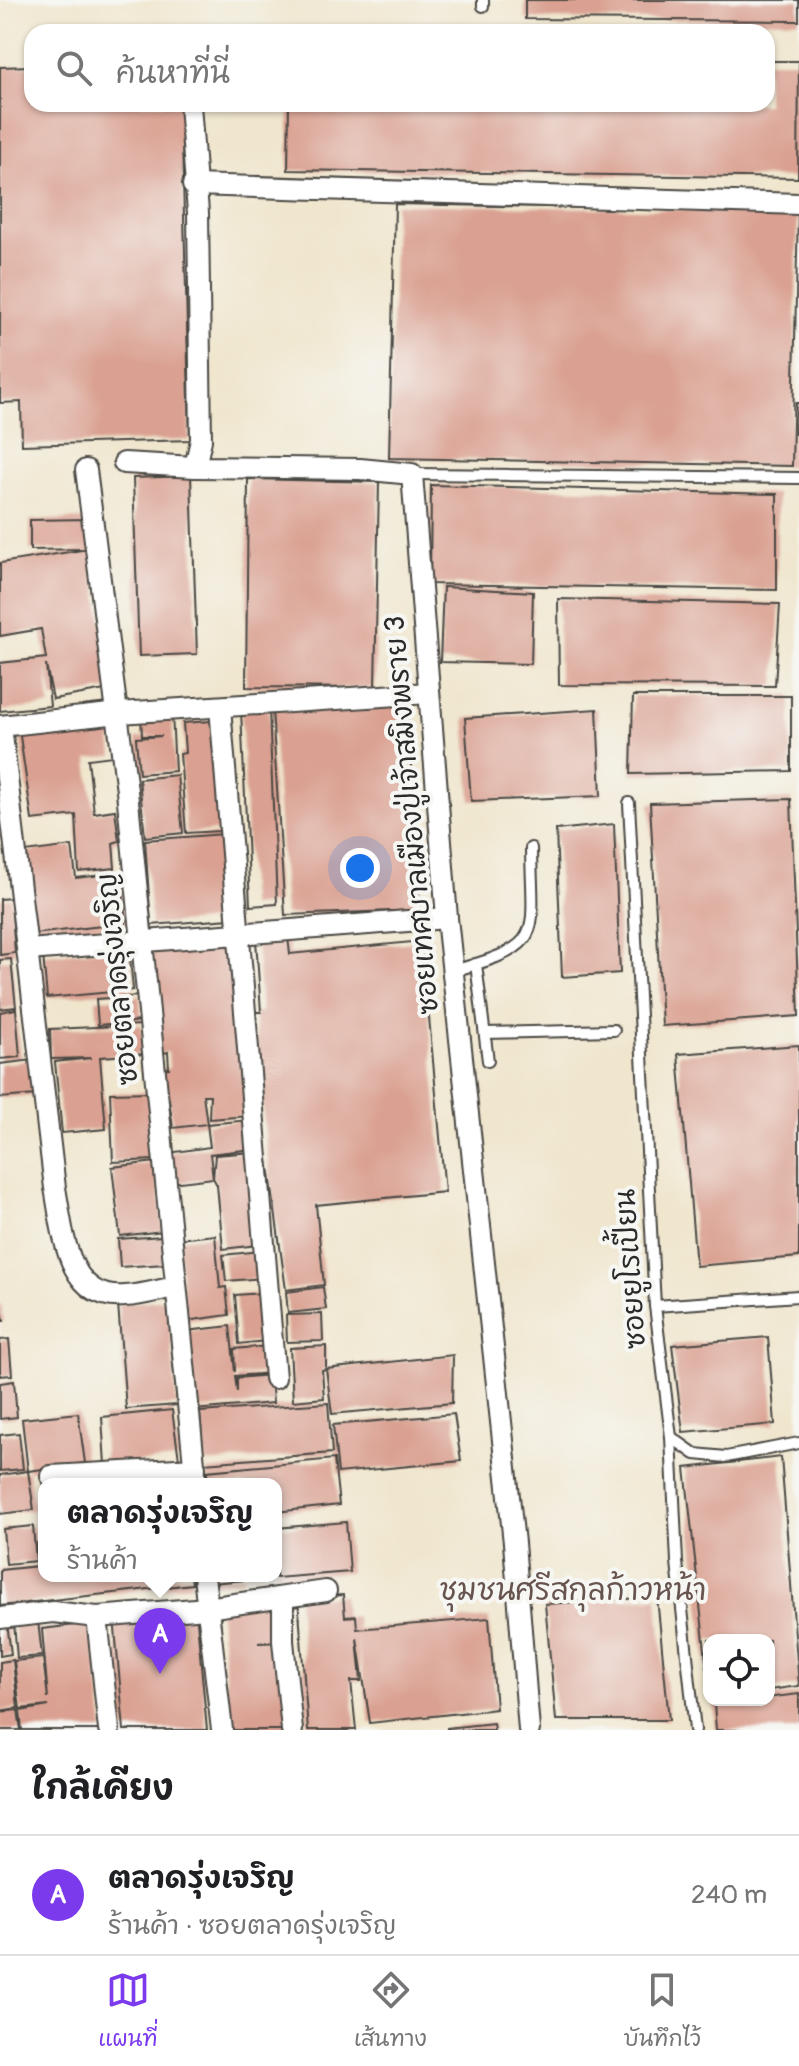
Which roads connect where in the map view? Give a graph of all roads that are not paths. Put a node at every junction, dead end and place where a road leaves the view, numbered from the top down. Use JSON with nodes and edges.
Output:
{"nodes":[{"id":1,"x":190,"y":112,"type":"edge"},
{"id":2,"x":193,"y":185,"type":"junction"},
{"id":3,"x":799,"y":204,"type":"edge"},
{"id":4,"x":124,"y":463,"type":"dead end"},
{"id":5,"x":195,"y":467,"type":"junction"},
{"id":6,"x":86,"y":470,"type":"dead end"},
{"id":7,"x":412,"y":474,"type":"junction"},
{"id":8,"x":799,"y":478,"type":"edge"},
{"id":9,"x":429,"y":693,"type":"junction"},
{"id":10,"x":220,"y":707,"type":"junction"},
{"id":11,"x":119,"y":713,"type":"junction"},
{"id":12,"x":0,"y":726,"type":"edge"},
{"id":13,"x":629,"y":803,"type":"dead end"},
{"id":14,"x":531,"y":848,"type":"dead end"},
{"id":15,"x":447,"y":918,"type":"junction"},
{"id":16,"x":238,"y":932,"type":"junction"},
{"id":17,"x":143,"y":939,"type":"junction"},
{"id":18,"x":28,"y":950,"type":"junction"},
{"id":19,"x":476,"y":964,"type":"junction"},
{"id":20,"x":453,"y":971,"type":"junction"},
{"id":21,"x":614,"y":1030,"type":"dead end"},
{"id":22,"x":485,"y":1033,"type":"junction"},
{"id":23,"x":488,"y":1061,"type":"dead end"},
{"id":24,"x":175,"y":1287,"type":"junction"},
{"id":25,"x":798,"y":1296,"type":"edge"},
{"id":26,"x":655,"y":1306,"type":"junction"},
{"id":27,"x":275,"y":1378,"type":"dead end"},
{"id":28,"x":671,"y":1437,"type":"junction"},
{"id":29,"x":799,"y":1443,"type":"edge"},
{"id":30,"x":51,"y":1476,"type":"dead end"},
{"id":31,"x":195,"y":1476,"type":"edge"},
{"id":32,"x":205,"y":1582,"type":"edge"},
{"id":33,"x":326,"y":1591,"type":"dead end"},
{"id":34,"x":283,"y":1599,"type":"junction"},
{"id":35,"x":207,"y":1608,"type":"junction"},
{"id":36,"x":97,"y":1617,"type":"junction"},
{"id":37,"x":0,"y":1618,"type":"edge"},
{"id":38,"x":109,"y":1730,"type":"edge"},
{"id":39,"x":222,"y":1730,"type":"edge"},
{"id":40,"x":292,"y":1730,"type":"edge"},
{"id":41,"x":529,"y":1730,"type":"edge"},
{"id":42,"x":695,"y":1730,"type":"edge"}],
"edges":[{"from":1,"to":2,"type":"street"},
{"from":2,"to":3,"type":"street"},
{"from":2,"to":5,"type":"street"},
{"from":4,"to":5,"type":"street"},
{"from":5,"to":7,"type":"street"},
{"from":6,"to":11,"type":"street","name":"ซอยตลาดรุ่งเจริญ"},
{"from":7,"to":8,"type":"lane"},
{"from":7,"to":9,"type":"street","name":"ซอยเทศบาลเมืองปู่เจ้าสมิงพราย 3"},
{"from":9,"to":10,"type":"street"},
{"from":9,"to":15,"type":"street","name":"ซอยเทศบาลเมืองปู่เจ้าสมิงพราย 3"},
{"from":10,"to":11,"type":"street"},
{"from":10,"to":16,"type":"street"},
{"from":11,"to":12,"type":"street"},
{"from":11,"to":17,"type":"street","name":"ซอยตลาดรุ่งเจริญ"},
{"from":12,"to":18,"type":"street"},
{"from":13,"to":26,"type":"lane","name":"ซอยยูโรเปี้ยน"},
{"from":14,"to":19,"type":"lane"},
{"from":15,"to":16,"type":"street"},
{"from":15,"to":20,"type":"street","name":"ซอยเทศบาลเมืองปู่เจ้าสมิงพราย 3"},
{"from":16,"to":17,"type":"street"},
{"from":16,"to":27,"type":"street"},
{"from":17,"to":18,"type":"street"},
{"from":17,"to":24,"type":"street","name":"ซอยตลาดรุ่งเจริญ"},
{"from":18,"to":24,"type":"street"},
{"from":19,"to":20,"type":"lane"},
{"from":19,"to":22,"type":"lane"},
{"from":20,"to":41,"type":"street","name":"ซอยเทศบาลเมืองปู่เจ้าสมิงพราย 3"},
{"from":21,"to":22,"type":"lane"},
{"from":22,"to":23,"type":"lane"},
{"from":24,"to":31,"type":"street","name":"ซอยตลาดรุ่งเจริญ"},
{"from":25,"to":26,"type":"lane"},
{"from":26,"to":28,"type":"lane","name":"ซอยยูโรเปี้ยน"},
{"from":28,"to":29,"type":"lane"},
{"from":28,"to":42,"type":"lane","name":"ซอยยูโรเปี้ยน"},
{"from":30,"to":31,"type":"street"},
{"from":32,"to":35,"type":"street"},
{"from":33,"to":34,"type":"street"},
{"from":34,"to":35,"type":"street"},
{"from":34,"to":40,"type":"street"},
{"from":35,"to":36,"type":"street"},
{"from":35,"to":39,"type":"street"},
{"from":36,"to":37,"type":"street"},
{"from":36,"to":38,"type":"street"}]}
